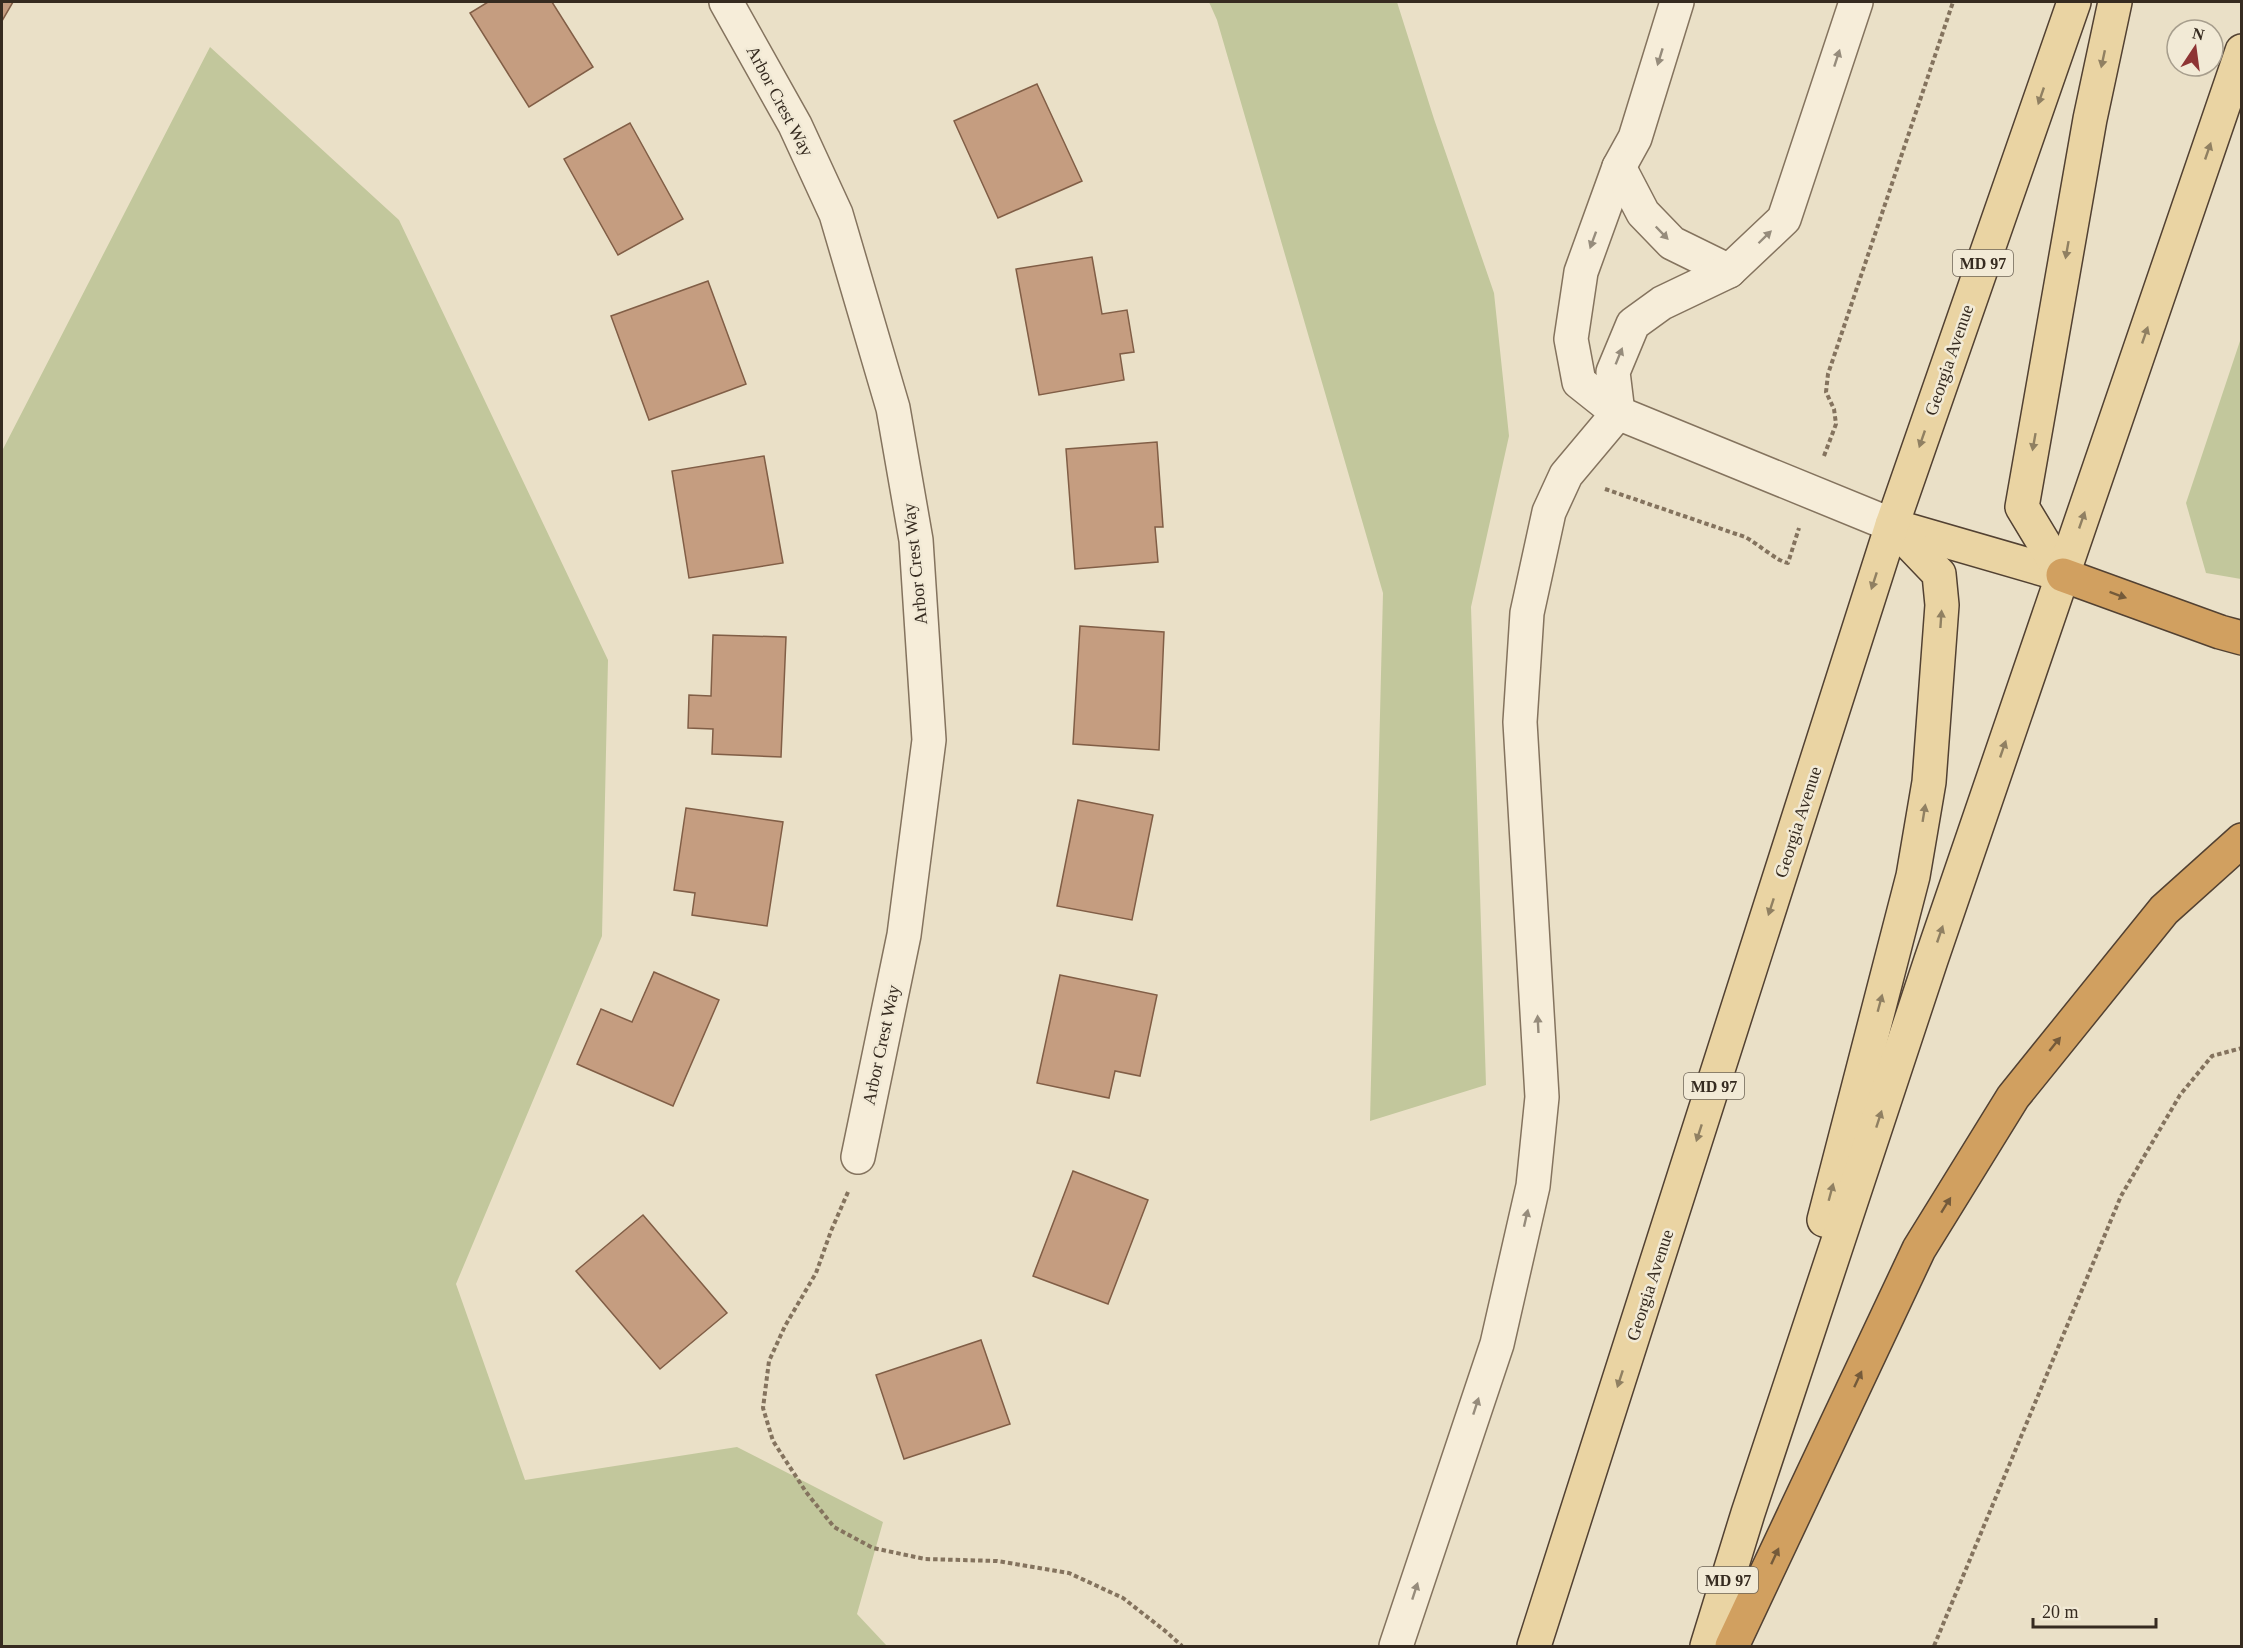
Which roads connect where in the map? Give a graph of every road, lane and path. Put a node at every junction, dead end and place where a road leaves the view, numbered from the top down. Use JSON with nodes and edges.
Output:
{"nodes":[{"id":1,"x":726,"y":2,"type":"edge"},
{"id":2,"x":1677,"y":2,"type":"edge"},
{"id":3,"x":1856,"y":2,"type":"edge"},
{"id":4,"x":1953,"y":2,"type":"edge"},
{"id":5,"x":2074,"y":2,"type":"edge"},
{"id":6,"x":2115,"y":2,"type":"edge"},
{"id":7,"x":2241,"y":51,"type":"edge"},
{"id":8,"x":1619,"y":167,"type":"junction"},
{"id":9,"x":1729,"y":271,"type":"junction"},
{"id":10,"x":1618,"y":413,"type":"junction"},
{"id":11,"x":1595,"y":485,"type":"dead end"},
{"id":12,"x":1811,"y":493,"type":"junction"},
{"id":13,"x":1892,"y":525,"type":"junction"},
{"id":14,"x":2063,"y":575,"type":"junction"},
{"id":15,"x":2241,"y":638,"type":"edge"},
{"id":16,"x":2241,"y":840,"type":"edge"},
{"id":17,"x":2241,"y":1048,"type":"edge"},
{"id":18,"x":858,"y":1157,"type":"joint"},
{"id":19,"x":1748,"y":1513,"type":"junction"},
{"id":20,"x":1182,"y":1647,"type":"edge"},
{"id":21,"x":1396,"y":1647,"type":"edge"},
{"id":22,"x":1534,"y":1647,"type":"edge"},
{"id":23,"x":1707,"y":1647,"type":"edge"},
{"id":24,"x":1732,"y":1647,"type":"edge"},
{"id":25,"x":1934,"y":1647,"type":"edge"}],
"edges":[{"from":1,"to":18,"type":"street","name":"Arbor Crest Way"},
{"from":2,"to":8,"type":"street","one_way":true},
{"from":9,"to":3,"type":"street","one_way":true},
{"from":4,"to":12,"type":"path"},
{"from":5,"to":13,"type":"main road","name":"Georgia Avenue","number":"MD 97","one_way":true},
{"from":6,"to":14,"type":"main road","one_way":true},
{"from":14,"to":7,"type":"main road","number":"MD 97","one_way":true},
{"from":8,"to":9,"type":"street","one_way":true},
{"from":8,"to":10,"type":"street","one_way":true},
{"from":10,"to":9,"type":"street","one_way":true},
{"from":10,"to":12,"type":"street"},
{"from":21,"to":10,"type":"street","one_way":true},
{"from":11,"to":12,"type":"path"},
{"from":12,"to":13,"type":"street"},
{"from":13,"to":14,"type":"main road"},
{"from":19,"to":13,"type":"main road","one_way":true},
{"from":13,"to":22,"type":"main road","name":"Georgia Avenue","number":"MD 97","one_way":true},
{"from":14,"to":15,"type":"highway","one_way":true},
{"from":19,"to":14,"type":"main road","number":"MD 97","one_way":true},
{"from":24,"to":16,"type":"highway","one_way":true},
{"from":17,"to":25,"type":"path"},
{"from":18,"to":20,"type":"path"},
{"from":19,"to":23,"type":"main road","number":"MD 97"}]}
